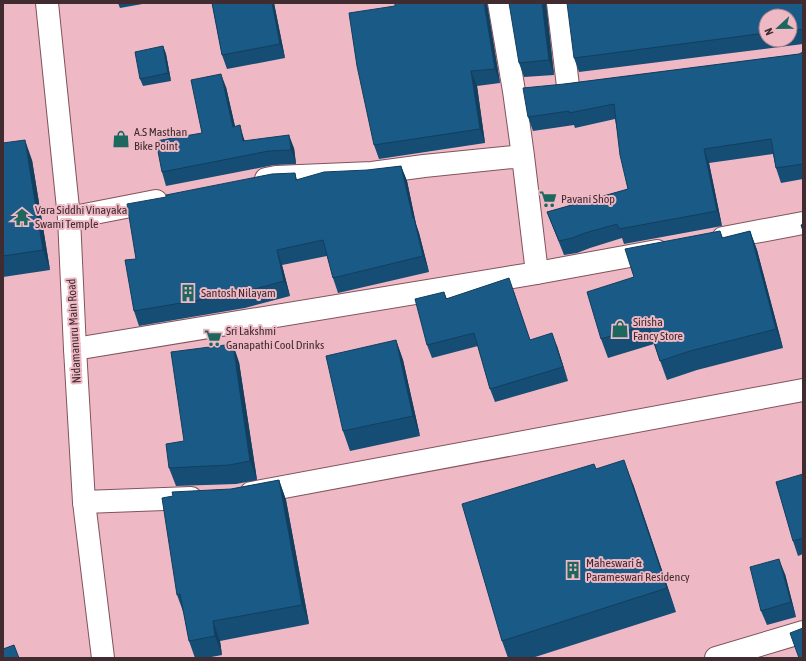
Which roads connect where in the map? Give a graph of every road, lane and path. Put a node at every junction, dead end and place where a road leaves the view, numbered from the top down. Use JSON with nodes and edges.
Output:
{"nodes":[{"id":1,"x":47,"y":3,"type":"edge"},
{"id":2,"x":499,"y":3,"type":"edge"},
{"id":3,"x":558,"y":3,"type":"edge"},
{"id":4,"x":514,"y":91,"type":"junction"},
{"id":5,"x":523,"y":156,"type":"junction"},
{"id":6,"x":245,"y":183,"type":"edge"},
{"id":7,"x":176,"y":197,"type":"edge"},
{"id":8,"x":69,"y":218,"type":"junction"},
{"id":9,"x":803,"y":224,"type":"edge"},
{"id":10,"x":701,"y":242,"type":"edge"},
{"id":11,"x":678,"y":247,"type":"edge"},
{"id":12,"x":537,"y":273,"type":"junction"},
{"id":13,"x":75,"y":348,"type":"junction"},
{"id":14,"x":803,"y":390,"type":"edge"},
{"id":15,"x":84,"y":502,"type":"junction"},
{"id":16,"x":803,"y":632,"type":"edge"},
{"id":17,"x":755,"y":652,"type":"edge"},
{"id":18,"x":103,"y":658,"type":"edge"},
{"id":19,"x":716,"y":658,"type":"edge"}],
"edges":[{"from":1,"to":8,"type":"street","name":"Nidamanuru Main Road"},
{"from":2,"to":4,"type":"street"},
{"from":3,"to":4,"type":"street"},
{"from":4,"to":5,"type":"street"},
{"from":5,"to":6,"type":"street"},
{"from":5,"to":12,"type":"street"},
{"from":7,"to":8,"type":"street"},
{"from":8,"to":13,"type":"street","name":"Nidamanuru Main Road"},
{"from":9,"to":10,"type":"street"},
{"from":11,"to":12,"type":"street"},
{"from":12,"to":13,"type":"street"},
{"from":13,"to":15,"type":"street","name":"Nidamanuru Main Road"},
{"from":14,"to":15,"type":"street"},
{"from":15,"to":18,"type":"street","name":"Nidamanuru Main Road"},
{"from":16,"to":17,"type":"street"},
{"from":17,"to":19,"type":"street"}]}
